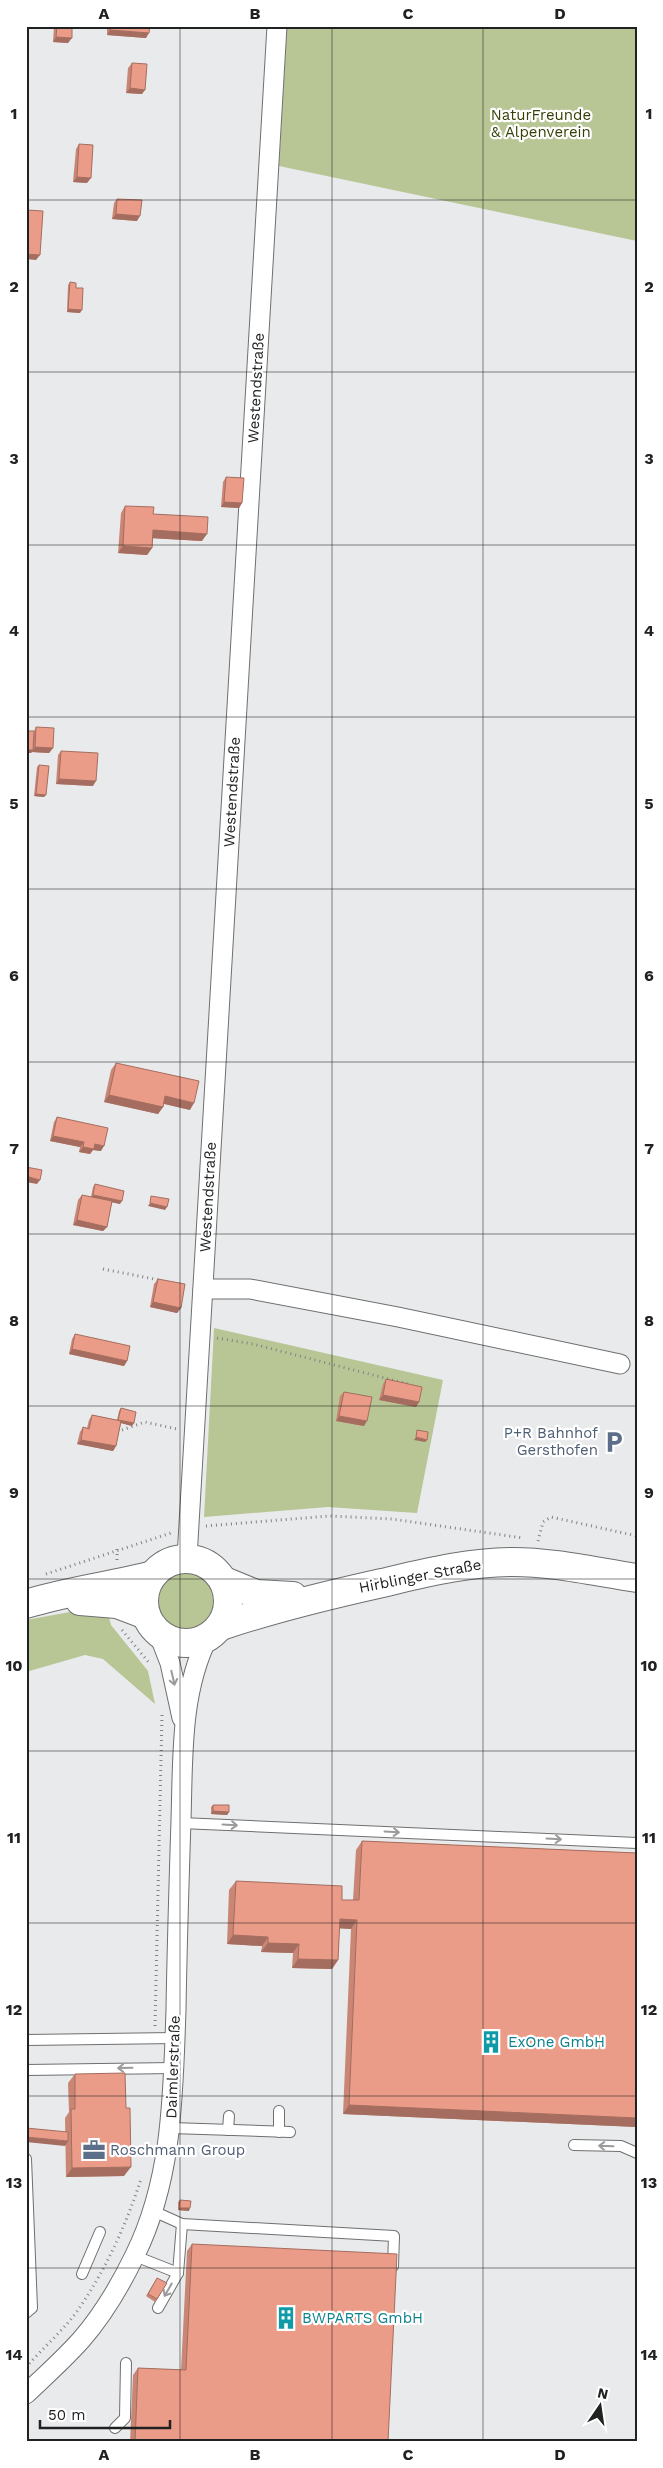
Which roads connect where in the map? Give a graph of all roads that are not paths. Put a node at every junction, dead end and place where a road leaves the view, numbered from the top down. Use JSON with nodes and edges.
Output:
{"nodes":[{"id":1,"x":277,"y":26,"type":"edge"},
{"id":2,"x":203,"y":1289,"type":"junction"},
{"id":3,"x":620,"y":1364,"type":"dead end"},
{"id":4,"x":187,"y":1558,"type":"junction"},
{"id":5,"x":152,"y":1575,"type":"junction"},
{"id":6,"x":637,"y":1578,"type":"edge"},
{"id":7,"x":224,"y":1581,"type":"junction"},
{"id":8,"x":322,"y":1596,"type":"junction"},
{"id":9,"x":26,"y":1606,"type":"edge"},
{"id":10,"x":152,"y":1624,"type":"junction"},
{"id":11,"x":215,"y":1631,"type":"junction"},
{"id":12,"x":184,"y":1727,"type":"junction"},
{"id":13,"x":181,"y":1823,"type":"junction"},
{"id":14,"x":637,"y":1843,"type":"edge"},
{"id":15,"x":175,"y":2038,"type":"junction"},
{"id":16,"x":26,"y":2040,"type":"edge"},
{"id":17,"x":174,"y":2068,"type":"junction"},
{"id":18,"x":26,"y":2070,"type":"edge"},
{"id":19,"x":279,"y":2111,"type":"dead end"},
{"id":20,"x":229,"y":2116,"type":"dead end"},
{"id":21,"x":171,"y":2128,"type":"junction"},
{"id":22,"x":228,"y":2130,"type":"junction"},
{"id":23,"x":279,"y":2132,"type":"junction"},
{"id":24,"x":290,"y":2132,"type":"dead end"},
{"id":25,"x":574,"y":2145,"type":"dead end"},
{"id":26,"x":637,"y":2153,"type":"edge"},
{"id":27,"x":26,"y":2159,"type":"edge"},
{"id":28,"x":153,"y":2210,"type":"junction"},
{"id":29,"x":182,"y":2224,"type":"junction"},
{"id":30,"x":100,"y":2232,"type":"dead end"},
{"id":31,"x":135,"y":2256,"type":"junction"},
{"id":32,"x":178,"y":2273,"type":"junction"},
{"id":33,"x":82,"y":2274,"type":"dead end"},
{"id":34,"x":392,"y":2276,"type":"edge"},
{"id":35,"x":158,"y":2308,"type":"dead end"},
{"id":36,"x":26,"y":2313,"type":"edge"},
{"id":37,"x":126,"y":2363,"type":"dead end"},
{"id":38,"x":26,"y":2394,"type":"edge"},
{"id":39,"x":115,"y":2428,"type":"dead end"}],
"edges":[{"from":1,"to":2,"type":"street","name":"Westendstraße"},
{"from":2,"to":3,"type":"street"},
{"from":2,"to":4,"type":"street","name":"Westendstraße"},
{"from":4,"to":5,"type":"main road","name":"Hirblinger Straße"},
{"from":4,"to":7,"type":"main road","name":"Hirblinger Straße"},
{"from":5,"to":9,"type":"main road","name":"Hirblinger Straße"},
{"from":5,"to":10,"type":"main road"},
{"from":6,"to":8,"type":"main road","name":"Hirblinger Straße"},
{"from":7,"to":8,"type":"main road","name":"Hirblinger Straße"},
{"from":7,"to":11,"type":"main road"},
{"from":8,"to":11,"type":"main road","name":"Hirblinger Straße"},
{"from":9,"to":10,"type":"main road","name":"Hirblinger Straße"},
{"from":10,"to":11,"type":"main road","name":"Hirblinger Straße"},
{"from":10,"to":12,"type":"street","name":"Daimlerstraße","one_way":true},
{"from":11,"to":12,"type":"street","name":"Daimlerstraße"},
{"from":12,"to":13,"type":"street","name":"Daimlerstraße"},
{"from":13,"to":14,"type":"lane","one_way":true},
{"from":13,"to":15,"type":"street","name":"Daimlerstraße"},
{"from":15,"to":16,"type":"lane"},
{"from":15,"to":17,"type":"street","name":"Daimlerstraße"},
{"from":17,"to":18,"type":"lane","one_way":true},
{"from":17,"to":21,"type":"street","name":"Daimlerstraße"},
{"from":19,"to":23,"type":"lane"},
{"from":20,"to":22,"type":"lane"},
{"from":21,"to":22,"type":"lane"},
{"from":21,"to":28,"type":"street","name":"Daimlerstraße"},
{"from":22,"to":23,"type":"lane"},
{"from":23,"to":24,"type":"lane"},
{"from":26,"to":25,"type":"lane","one_way":true},
{"from":27,"to":36,"type":"lane"},
{"from":28,"to":29,"type":"lane"},
{"from":28,"to":31,"type":"street","name":"Daimlerstraße"},
{"from":29,"to":32,"type":"lane"},
{"from":29,"to":34,"type":"lane"},
{"from":30,"to":33,"type":"lane"},
{"from":31,"to":32,"type":"lane"},
{"from":31,"to":38,"type":"street","name":"Daimlerstraße"},
{"from":32,"to":35,"type":"lane","one_way":true},
{"from":37,"to":39,"type":"lane"}]}
